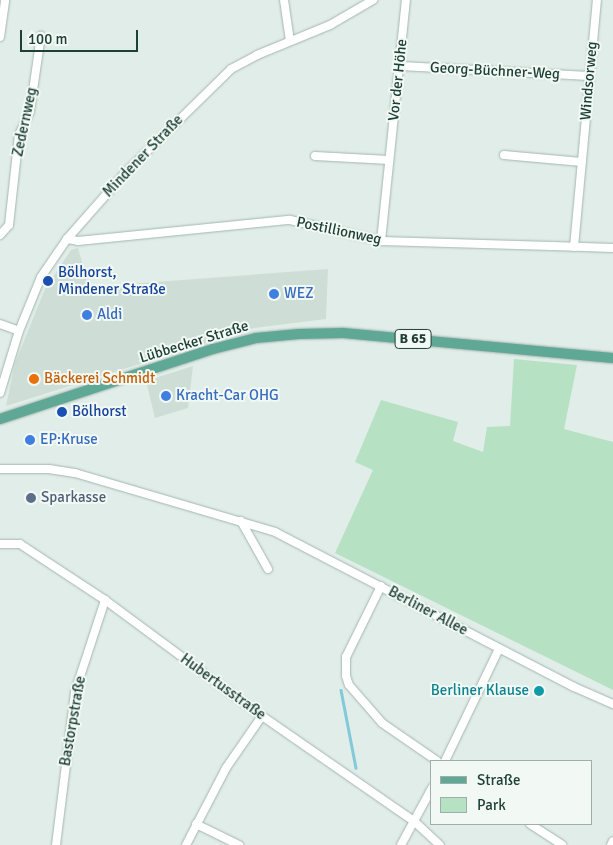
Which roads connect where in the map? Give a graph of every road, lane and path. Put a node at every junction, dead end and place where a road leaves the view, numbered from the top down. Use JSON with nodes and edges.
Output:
{"nodes":[{"id":1,"x":5,"y":0,"type":"edge"},
{"id":2,"x":284,"y":0,"type":"edge"},
{"id":3,"x":373,"y":0,"type":"edge"},
{"id":4,"x":406,"y":0,"type":"edge"},
{"id":5,"x":597,"y":0,"type":"edge"},
{"id":6,"x":41,"y":36,"type":"dead end"},
{"id":7,"x":0,"y":37,"type":"edge"},
{"id":8,"x":290,"y":41,"type":"junction"},
{"id":9,"x":400,"y":66,"type":"junction"},
{"id":10,"x":590,"y":76,"type":"junction"},
{"id":11,"x":504,"y":155,"type":"dead end"},
{"id":12,"x":315,"y":156,"type":"dead end"},
{"id":13,"x":389,"y":160,"type":"junction"},
{"id":14,"x":582,"y":162,"type":"junction"},
{"id":15,"x":0,"y":236,"type":"edge"},
{"id":16,"x":67,"y":239,"type":"junction"},
{"id":17,"x":381,"y":242,"type":"junction"},
{"id":18,"x":574,"y":247,"type":"junction"},
{"id":19,"x":613,"y":248,"type":"edge"},
{"id":20,"x":0,"y":324,"type":"edge"},
{"id":21,"x":19,"y":331,"type":"junction"},
{"id":22,"x":613,"y":358,"type":"edge"},
{"id":23,"x":0,"y":393,"type":"edge"},
{"id":24,"x":0,"y":419,"type":"edge"},
{"id":25,"x":0,"y":469,"type":"edge"},
{"id":26,"x":241,"y":521,"type":"junction"},
{"id":27,"x":0,"y":544,"type":"edge"},
{"id":28,"x":268,"y":569,"type":"dead end"},
{"id":29,"x":381,"y":586,"type":"junction"},
{"id":30,"x":105,"y":600,"type":"junction"},
{"id":31,"x":499,"y":649,"type":"junction"},
{"id":32,"x":613,"y":704,"type":"edge"},
{"id":33,"x":262,"y":716,"type":"junction"},
{"id":34,"x":436,"y":760,"type":"edge"},
{"id":35,"x":445,"y":760,"type":"edge"},
{"id":36,"x":430,"y":792,"type":"edge"},
{"id":37,"x":415,"y":822,"type":"junction"},
{"id":38,"x":196,"y":824,"type":"junction"},
{"id":39,"x":532,"y":825,"type":"edge"},
{"id":40,"x":613,"y":841,"type":"edge"},
{"id":41,"x":56,"y":845,"type":"edge"},
{"id":42,"x":186,"y":845,"type":"edge"},
{"id":43,"x":239,"y":845,"type":"edge"},
{"id":44,"x":401,"y":845,"type":"edge"},
{"id":45,"x":440,"y":845,"type":"edge"},
{"id":46,"x":562,"y":845,"type":"edge"},
{"id":47,"x":611,"y":845,"type":"edge"}],
"edges":[{"from":1,"to":7,"type":"street"},
{"from":2,"to":8,"type":"street"},
{"from":3,"to":8,"type":"street","name":"Mindener Straße"},
{"from":4,"to":9,"type":"street","name":"Vor der Höhe"},
{"from":5,"to":10,"type":"street","name":"Windsorweg"},
{"from":6,"to":15,"type":"street","name":"Zedernweg"},
{"from":8,"to":16,"type":"street","name":"Mindener Straße"},
{"from":9,"to":10,"type":"street","name":"Georg-Büchner-Weg"},
{"from":9,"to":13,"type":"street","name":"Vor der Höhe"},
{"from":10,"to":14,"type":"street","name":"Windsorweg"},
{"from":11,"to":14,"type":"street"},
{"from":12,"to":13,"type":"street"},
{"from":13,"to":17,"type":"street","name":"Vor der Höhe"},
{"from":14,"to":18,"type":"street","name":"Windsorweg"},
{"from":16,"to":17,"type":"street","name":"Postillionweg"},
{"from":16,"to":21,"type":"street","name":"Mindener Straße"},
{"from":17,"to":18,"type":"street","name":"Postillionweg"},
{"from":18,"to":19,"type":"street","name":"Postillionweg"},
{"from":20,"to":21,"type":"street"},
{"from":21,"to":23,"type":"street","name":"Mindener Straße"},
{"from":22,"to":24,"type":"main road","name":"Lübbecker Straße","number":"B 65"},
{"from":25,"to":26,"type":"street","name":"Berliner Allee"},
{"from":26,"to":28,"type":"street"},
{"from":26,"to":29,"type":"street","name":"Berliner Allee"},
{"from":27,"to":30,"type":"street","name":"Hubertusstraße"},
{"from":29,"to":31,"type":"street","name":"Berliner Allee"},
{"from":29,"to":34,"type":"street"},
{"from":30,"to":33,"type":"street","name":"Hubertusstraße"},
{"from":30,"to":41,"type":"street","name":"Bastorpstraße"},
{"from":31,"to":32,"type":"street","name":"Berliner Allee"},
{"from":31,"to":35,"type":"street"},
{"from":33,"to":37,"type":"street","name":"Hubertusstraße"},
{"from":33,"to":38,"type":"street"},
{"from":36,"to":37,"type":"street"},
{"from":37,"to":44,"type":"street"},
{"from":37,"to":45,"type":"street","name":"Hubertusstraße"},
{"from":38,"to":42,"type":"street"},
{"from":38,"to":43,"type":"street"},
{"from":39,"to":46,"type":"street"},
{"from":40,"to":47,"type":"street"}]}
